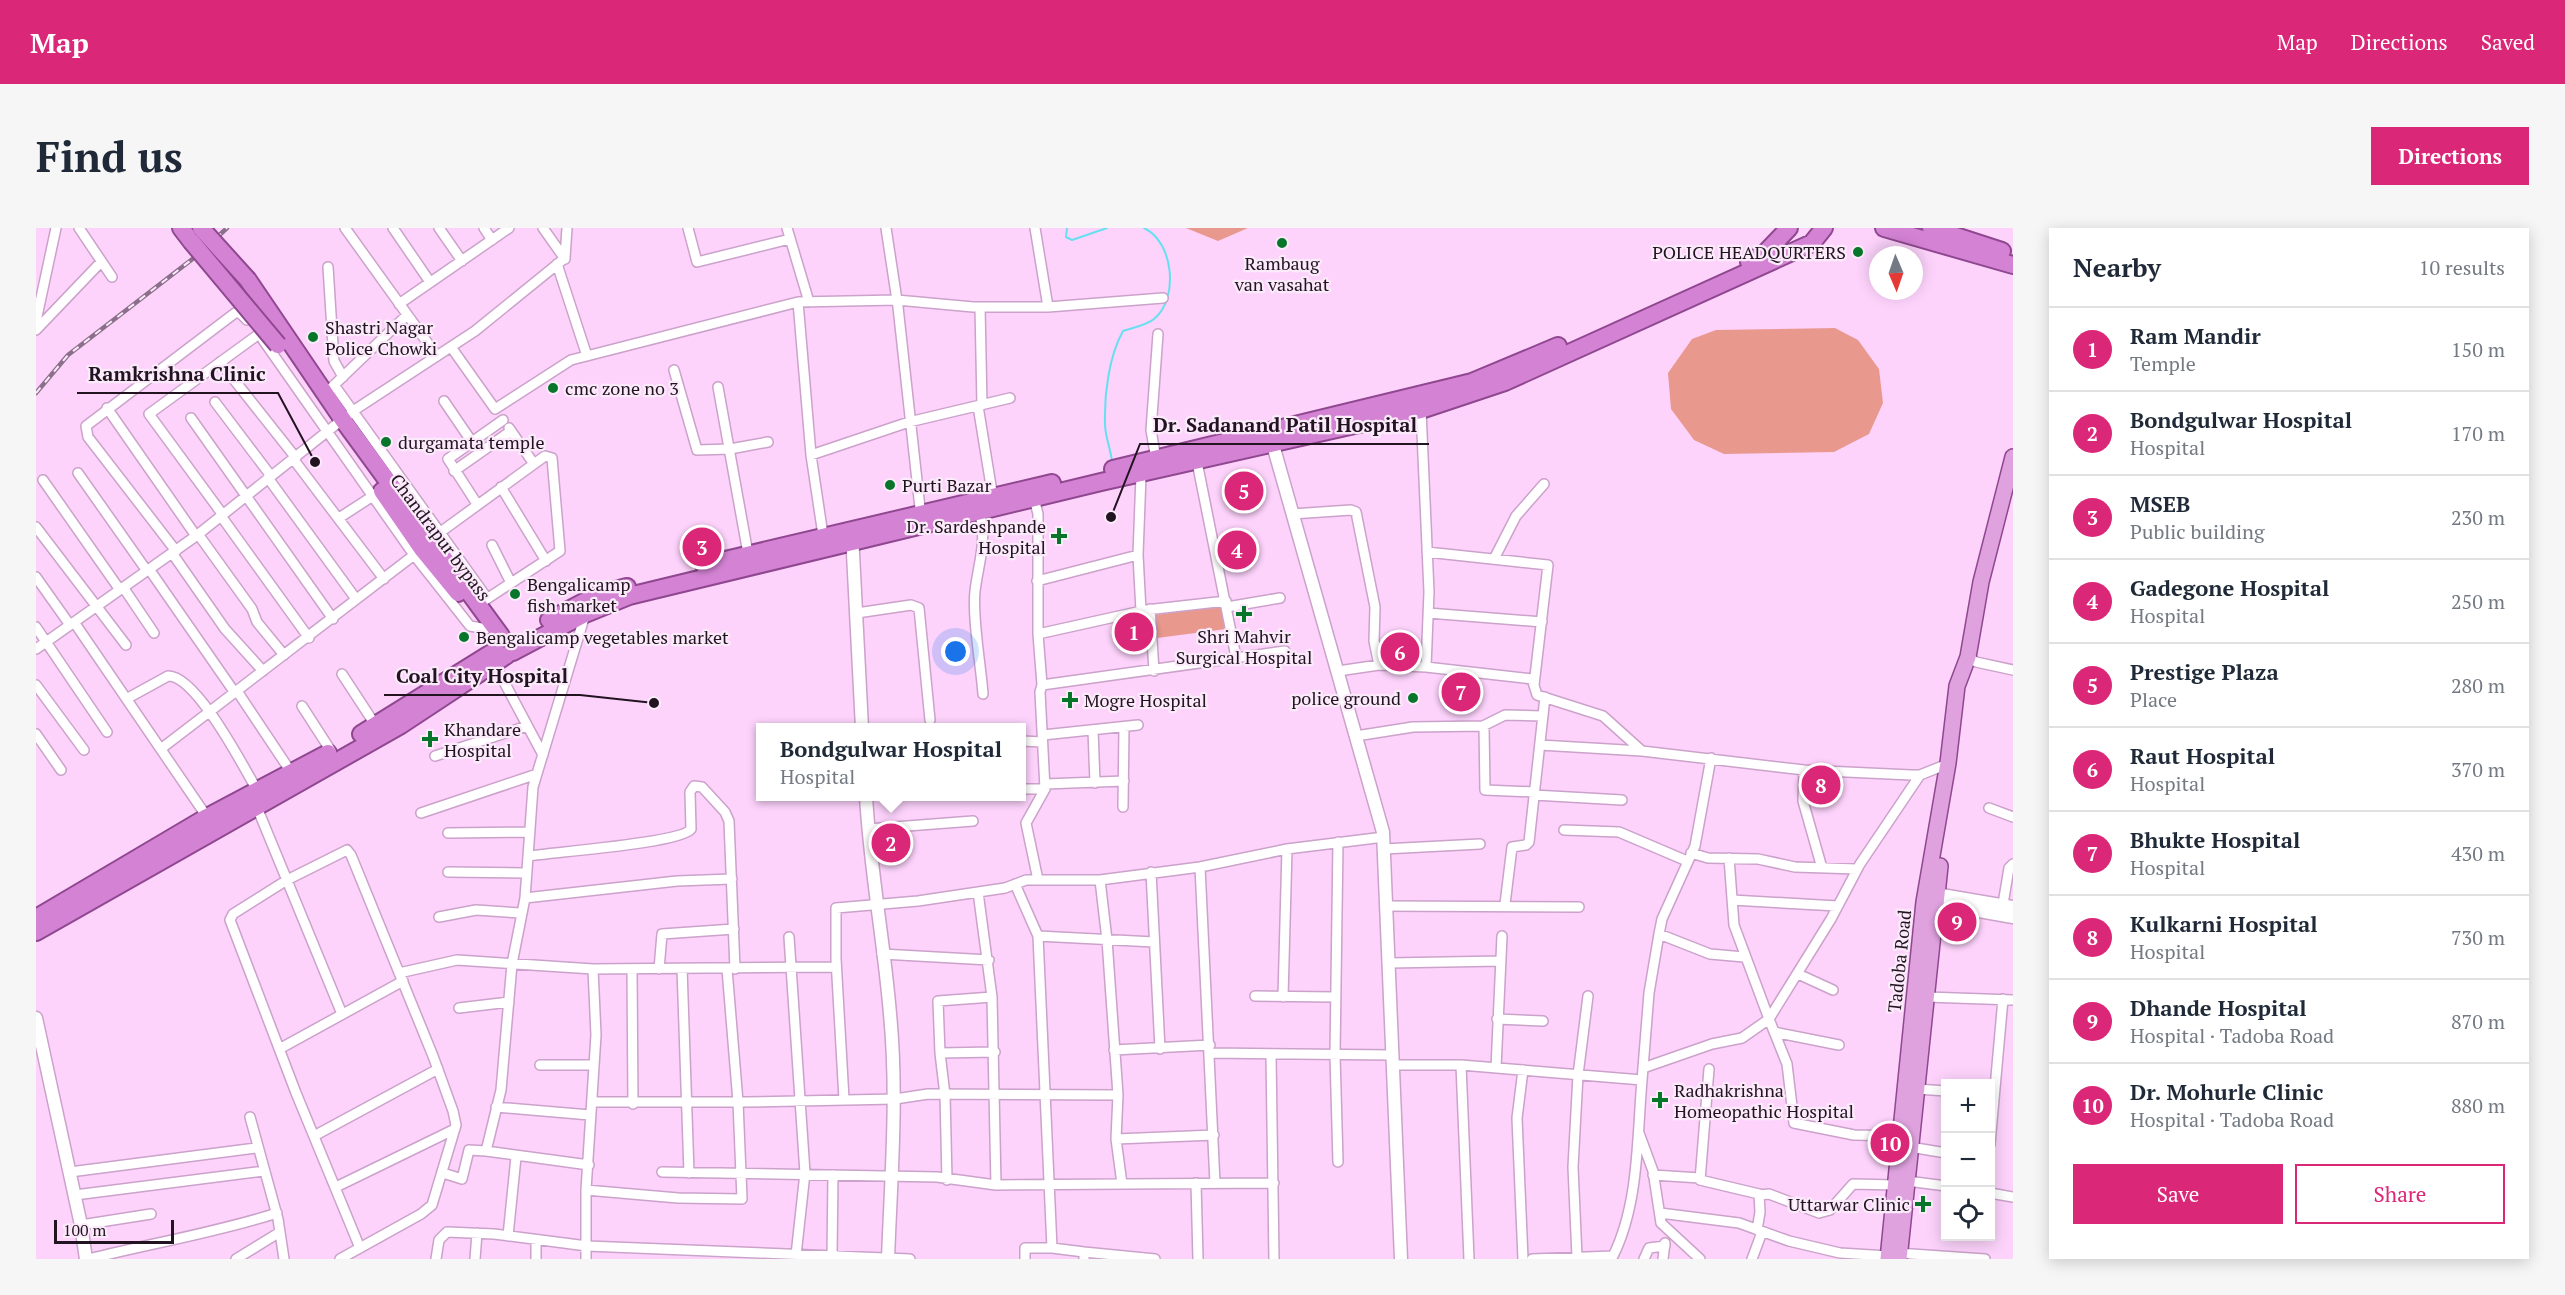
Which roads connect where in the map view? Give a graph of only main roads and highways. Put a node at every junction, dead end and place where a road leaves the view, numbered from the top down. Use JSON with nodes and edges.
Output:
{"nodes":[{"id":1,"x":1789,"y":228,"type":"edge"},
{"id":2,"x":1824,"y":228,"type":"edge"},
{"id":3,"x":1884,"y":228,"type":"edge"},
{"id":4,"x":1931,"y":228,"type":"edge"},
{"id":5,"x":193,"y":231,"type":"edge"},
{"id":6,"x":2013,"y":254,"type":"edge"},
{"id":7,"x":2013,"y":265,"type":"edge"},
{"id":8,"x":340,"y":423,"type":"junction"},
{"id":9,"x":1270,"y":439,"type":"junction"},
{"id":10,"x":2013,"y":457,"type":"edge"},
{"id":11,"x":1130,"y":473,"type":"junction"},
{"id":12,"x":1094,"y":479,"type":"junction"},
{"id":13,"x":986,"y":513,"type":"junction"},
{"id":14,"x":853,"y":536,"type":"junction"},
{"id":15,"x":427,"y":544,"type":"junction"},
{"id":16,"x":786,"y":550,"type":"junction"},
{"id":17,"x":749,"y":559,"type":"junction"},
{"id":18,"x":501,"y":646,"type":"junction"},
{"id":19,"x":255,"y":797,"type":"junction"},
{"id":20,"x":138,"y":867,"type":"junction"},
{"id":21,"x":1930,"y":898,"type":"junction"},
{"id":22,"x":36,"y":917,"type":"edge"},
{"id":23,"x":36,"y":932,"type":"edge"},
{"id":24,"x":1905,"y":1142,"type":"junction"},
{"id":25,"x":1892,"y":1256,"type":"edge"}],
"edges":[{"from":1,"to":9,"type":"highway"},
{"from":2,"to":9,"type":"highway"},
{"from":3,"to":7,"type":"highway"},
{"from":4,"to":6,"type":"highway"},
{"from":5,"to":8,"type":"highway","name":"Chandrapur bypass","bridge":true},
{"from":5,"to":8,"type":"highway","name":"Chandrapur bypass","bridge":true},
{"from":8,"to":15,"type":"highway","name":"Chandrapur bypass"},
{"from":8,"to":15,"type":"highway","name":"Chandrapur bypass"},
{"from":9,"to":11,"type":"highway"},
{"from":9,"to":11,"type":"highway"},
{"from":10,"to":21,"type":"main road","name":"Tadoba Road"},
{"from":11,"to":12,"type":"highway"},
{"from":12,"to":13,"type":"highway"},
{"from":12,"to":13,"type":"highway"},
{"from":13,"to":14,"type":"highway"},
{"from":14,"to":16,"type":"highway"},
{"from":14,"to":16,"type":"highway"},
{"from":15,"to":18,"type":"highway","name":"Chandrapur bypass"},
{"from":15,"to":18,"type":"highway","name":"Chandrapur bypass"},
{"from":16,"to":17,"type":"highway"},
{"from":17,"to":18,"type":"highway"},
{"from":17,"to":18,"type":"highway"},
{"from":18,"to":19,"type":"highway"},
{"from":18,"to":19,"type":"highway"},
{"from":19,"to":20,"type":"highway"},
{"from":19,"to":20,"type":"highway"},
{"from":20,"to":22,"type":"highway"},
{"from":20,"to":23,"type":"highway"},
{"from":21,"to":24,"type":"main road","name":"Tadoba Road"},
{"from":21,"to":24,"type":"main road","name":"Tadoba Road"},
{"from":24,"to":25,"type":"main road","name":"Tadoba Road"}]}
